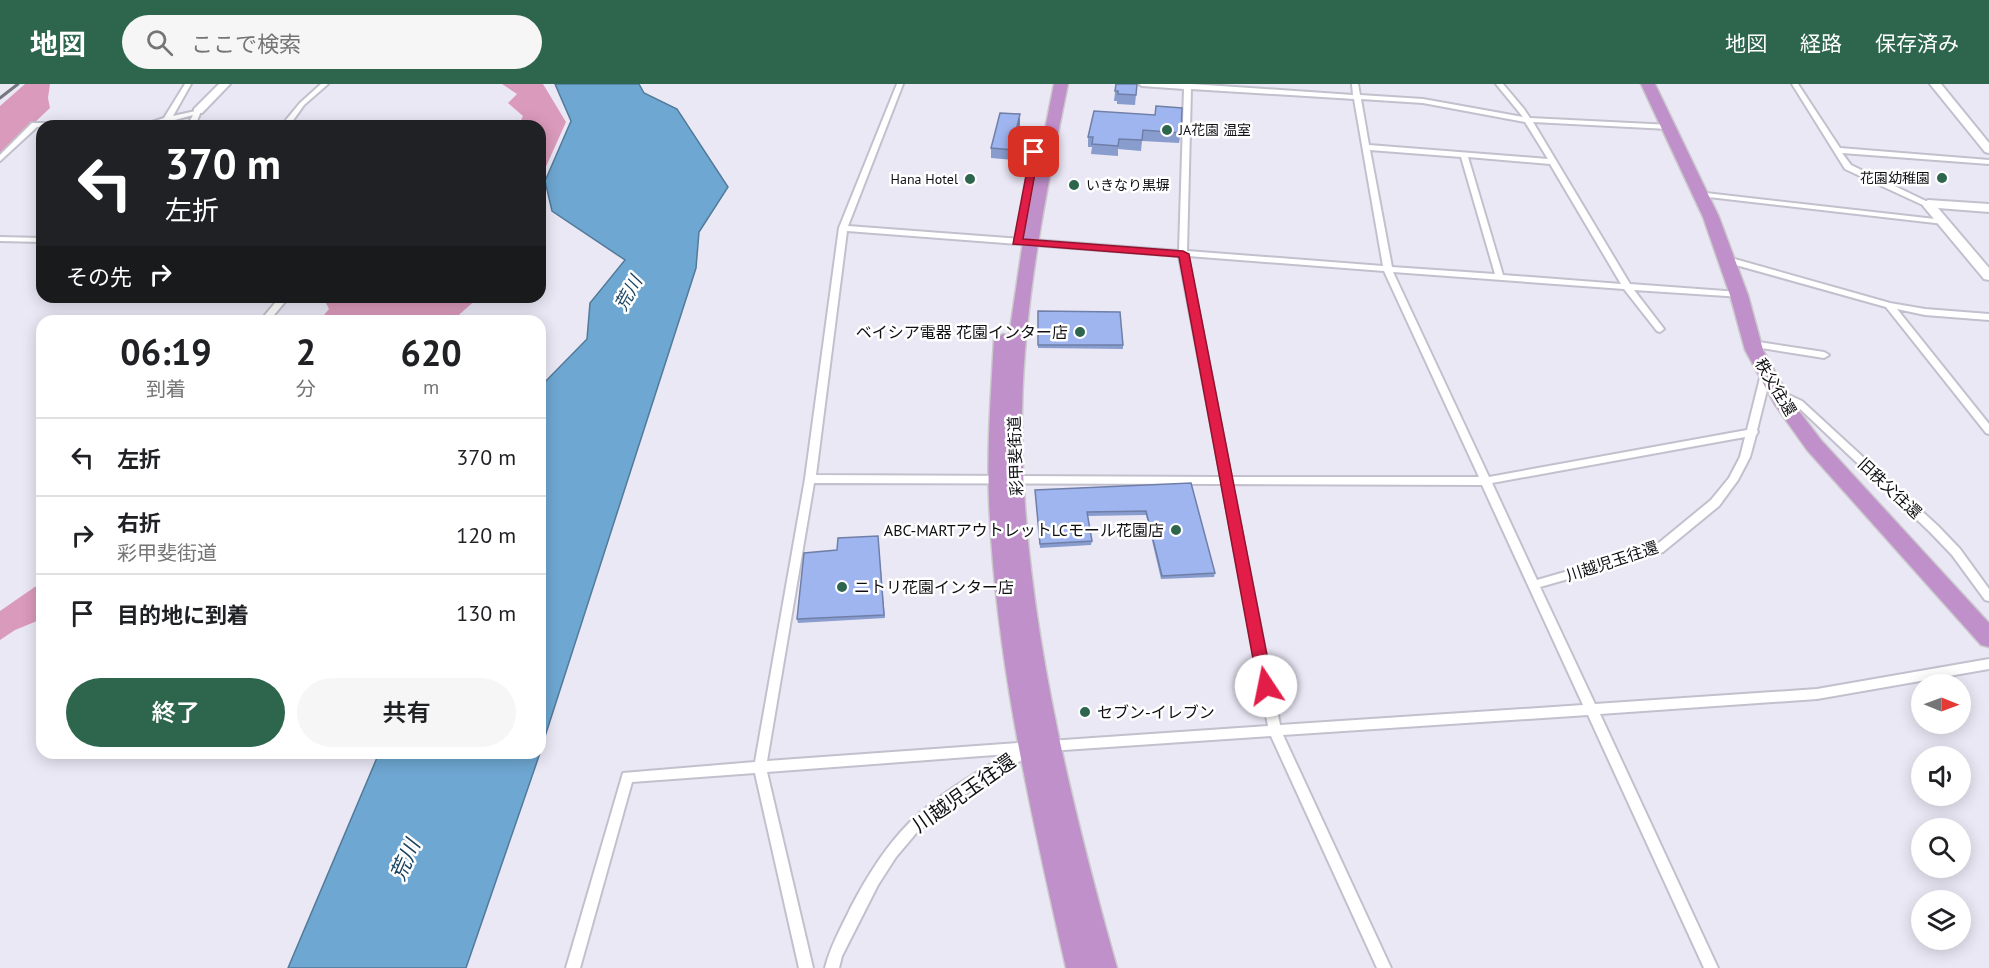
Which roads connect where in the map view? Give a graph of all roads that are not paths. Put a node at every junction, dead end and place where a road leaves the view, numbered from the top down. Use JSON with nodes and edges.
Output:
{"nodes":[{"id":1,"x":188,"y":84,"type":"edge"},
{"id":2,"x":225,"y":84,"type":"edge"},
{"id":3,"x":325,"y":84,"type":"edge"},
{"id":4,"x":900,"y":84,"type":"edge"},
{"id":5,"x":1047,"y":84,"type":"edge"},
{"id":6,"x":1060,"y":84,"type":"edge"},
{"id":7,"x":1142,"y":84,"type":"edge"},
{"id":8,"x":1355,"y":84,"type":"edge"},
{"id":9,"x":1499,"y":84,"type":"edge"},
{"id":10,"x":1648,"y":84,"type":"edge"},
{"id":11,"x":1795,"y":84,"type":"edge"},
{"id":12,"x":1935,"y":84,"type":"edge"},
{"id":13,"x":1188,"y":85,"type":"edge"},
{"id":14,"x":1356,"y":97,"type":"junction"},
{"id":15,"x":198,"y":111,"type":"junction"},
{"id":16,"x":167,"y":120,"type":"joint"},
{"id":17,"x":194,"y":120,"type":"edge"},
{"id":18,"x":290,"y":120,"type":"edge"},
{"id":19,"x":1527,"y":120,"type":"junction"},
{"id":20,"x":36,"y":125,"type":"edge"},
{"id":21,"x":1668,"y":127,"type":"junction"},
{"id":22,"x":1365,"y":147,"type":"junction"},
{"id":23,"x":1837,"y":150,"type":"junction"},
{"id":24,"x":1989,"y":150,"type":"edge"},
{"id":25,"x":1464,"y":155,"type":"junction"},
{"id":26,"x":0,"y":159,"type":"edge"},
{"id":27,"x":1552,"y":162,"type":"junction"},
{"id":28,"x":1989,"y":162,"type":"edge"},
{"id":29,"x":1701,"y":194,"type":"junction"},
{"id":30,"x":1928,"y":204,"type":"junction"},
{"id":31,"x":1989,"y":208,"type":"edge"},
{"id":32,"x":1944,"y":222,"type":"junction"},
{"id":33,"x":843,"y":228,"type":"junction"},
{"id":34,"x":0,"y":239,"type":"edge"},
{"id":35,"x":36,"y":240,"type":"edge"},
{"id":36,"x":1023,"y":242,"type":"junction"},
{"id":37,"x":1183,"y":254,"type":"junction"},
{"id":38,"x":1728,"y":260,"type":"junction"},
{"id":39,"x":1388,"y":270,"type":"junction"},
{"id":40,"x":1989,"y":276,"type":"edge"},
{"id":41,"x":1500,"y":278,"type":"junction"},
{"id":42,"x":1627,"y":287,"type":"junction"},
{"id":43,"x":1739,"y":295,"type":"junction"},
{"id":44,"x":280,"y":303,"type":"edge"},
{"id":45,"x":1889,"y":305,"type":"junction"},
{"id":46,"x":269,"y":315,"type":"edge"},
{"id":47,"x":1989,"y":317,"type":"edge"},
{"id":48,"x":1660,"y":329,"type":"dead end"},
{"id":49,"x":1752,"y":344,"type":"junction"},
{"id":50,"x":1824,"y":355,"type":"dead end"},
{"id":51,"x":1766,"y":374,"type":"junction"},
{"id":52,"x":1777,"y":393,"type":"junction"},
{"id":53,"x":1989,"y":431,"type":"edge"},
{"id":54,"x":1753,"y":432,"type":"junction"},
{"id":55,"x":810,"y":479,"type":"junction"},
{"id":56,"x":1007,"y":480,"type":"junction"},
{"id":57,"x":1226,"y":481,"type":"junction"},
{"id":58,"x":1485,"y":482,"type":"junction"},
{"id":59,"x":1533,"y":585,"type":"junction"},
{"id":60,"x":1989,"y":597,"type":"edge"},
{"id":61,"x":1988,"y":635,"type":"edge"},
{"id":62,"x":1989,"y":664,"type":"edge"},
{"id":63,"x":1590,"y":709,"type":"junction"},
{"id":64,"x":1275,"y":732,"type":"junction"},
{"id":65,"x":1039,"y":747,"type":"junction"},
{"id":66,"x":760,"y":767,"type":"junction"},
{"id":67,"x":573,"y":968,"type":"edge"},
{"id":68,"x":806,"y":968,"type":"edge"},
{"id":69,"x":832,"y":968,"type":"edge"},
{"id":70,"x":1080,"y":968,"type":"edge"},
{"id":71,"x":1103,"y":968,"type":"edge"},
{"id":72,"x":1384,"y":968,"type":"edge"},
{"id":73,"x":1711,"y":968,"type":"edge"}],
"edges":[{"from":1,"to":16,"type":"street"},
{"from":2,"to":15,"type":"street"},
{"from":3,"to":18,"type":"street"},
{"from":4,"to":33,"type":"street"},
{"from":5,"to":36,"type":"highway","name":"彩甲斐街道"},
{"from":6,"to":36,"type":"highway","name":"彩甲斐街道"},
{"from":7,"to":13,"type":"street"},
{"from":8,"to":14,"type":"street"},
{"from":9,"to":19,"type":"street"},
{"from":10,"to":21,"type":"highway","name":"秩父往還"},
{"from":11,"to":23,"type":"street"},
{"from":12,"to":24,"type":"street"},
{"from":13,"to":14,"type":"street"},
{"from":13,"to":37,"type":"street"},
{"from":14,"to":19,"type":"street"},
{"from":14,"to":22,"type":"street"},
{"from":15,"to":16,"type":"street"},
{"from":15,"to":17,"type":"street"},
{"from":19,"to":21,"type":"street"},
{"from":19,"to":27,"type":"street"},
{"from":20,"to":26,"type":"street"},
{"from":21,"to":29,"type":"highway","name":"秩父往還"},
{"from":22,"to":25,"type":"street"},
{"from":22,"to":39,"type":"street"},
{"from":23,"to":28,"type":"street"},
{"from":23,"to":30,"type":"street"},
{"from":25,"to":27,"type":"street"},
{"from":25,"to":41,"type":"street"},
{"from":27,"to":42,"type":"street"},
{"from":29,"to":32,"type":"street"},
{"from":29,"to":38,"type":"highway","name":"秩父往還"},
{"from":30,"to":31,"type":"street"},
{"from":30,"to":32,"type":"street"},
{"from":32,"to":40,"type":"street"},
{"from":33,"to":36,"type":"street"},
{"from":33,"to":55,"type":"street"},
{"from":34,"to":35,"type":"street"},
{"from":36,"to":37,"type":"street"},
{"from":36,"to":56,"type":"highway","name":"彩甲斐街道"},
{"from":37,"to":39,"type":"street"},
{"from":37,"to":57,"type":"street"},
{"from":38,"to":43,"type":"highway","name":"秩父往還"},
{"from":38,"to":45,"type":"street"},
{"from":39,"to":41,"type":"street"},
{"from":39,"to":58,"type":"street"},
{"from":41,"to":42,"type":"street"},
{"from":42,"to":43,"type":"street"},
{"from":42,"to":48,"type":"street"},
{"from":43,"to":49,"type":"highway","name":"秩父往還"},
{"from":44,"to":46,"type":"street"},
{"from":45,"to":47,"type":"street"},
{"from":45,"to":53,"type":"street"},
{"from":49,"to":50,"type":"street"},
{"from":49,"to":51,"type":"highway","name":"秩父往還"},
{"from":51,"to":52,"type":"highway","name":"秩父往還"},
{"from":51,"to":54,"type":"street","name":"川越児玉往還"},
{"from":52,"to":60,"type":"street","name":"旧秩父往還"},
{"from":52,"to":61,"type":"highway","name":"秩父往還"},
{"from":54,"to":58,"type":"street"},
{"from":54,"to":59,"type":"street","name":"川越児玉往還"},
{"from":55,"to":56,"type":"street"},
{"from":55,"to":66,"type":"street"},
{"from":56,"to":57,"type":"street"},
{"from":56,"to":65,"type":"highway","name":"彩甲斐街道"},
{"from":57,"to":58,"type":"street"},
{"from":57,"to":64,"type":"street"},
{"from":58,"to":59,"type":"street"},
{"from":59,"to":63,"type":"street"},
{"from":62,"to":63,"type":"street"},
{"from":63,"to":64,"type":"street"},
{"from":63,"to":73,"type":"street"},
{"from":64,"to":65,"type":"street"},
{"from":64,"to":72,"type":"street"},
{"from":65,"to":66,"type":"street"},
{"from":65,"to":69,"type":"street","name":"川越児玉往還"},
{"from":65,"to":70,"type":"highway","name":"彩甲斐街道"},
{"from":65,"to":71,"type":"highway","name":"彩甲斐街道"},
{"from":66,"to":67,"type":"street"},
{"from":66,"to":68,"type":"street"}]}
